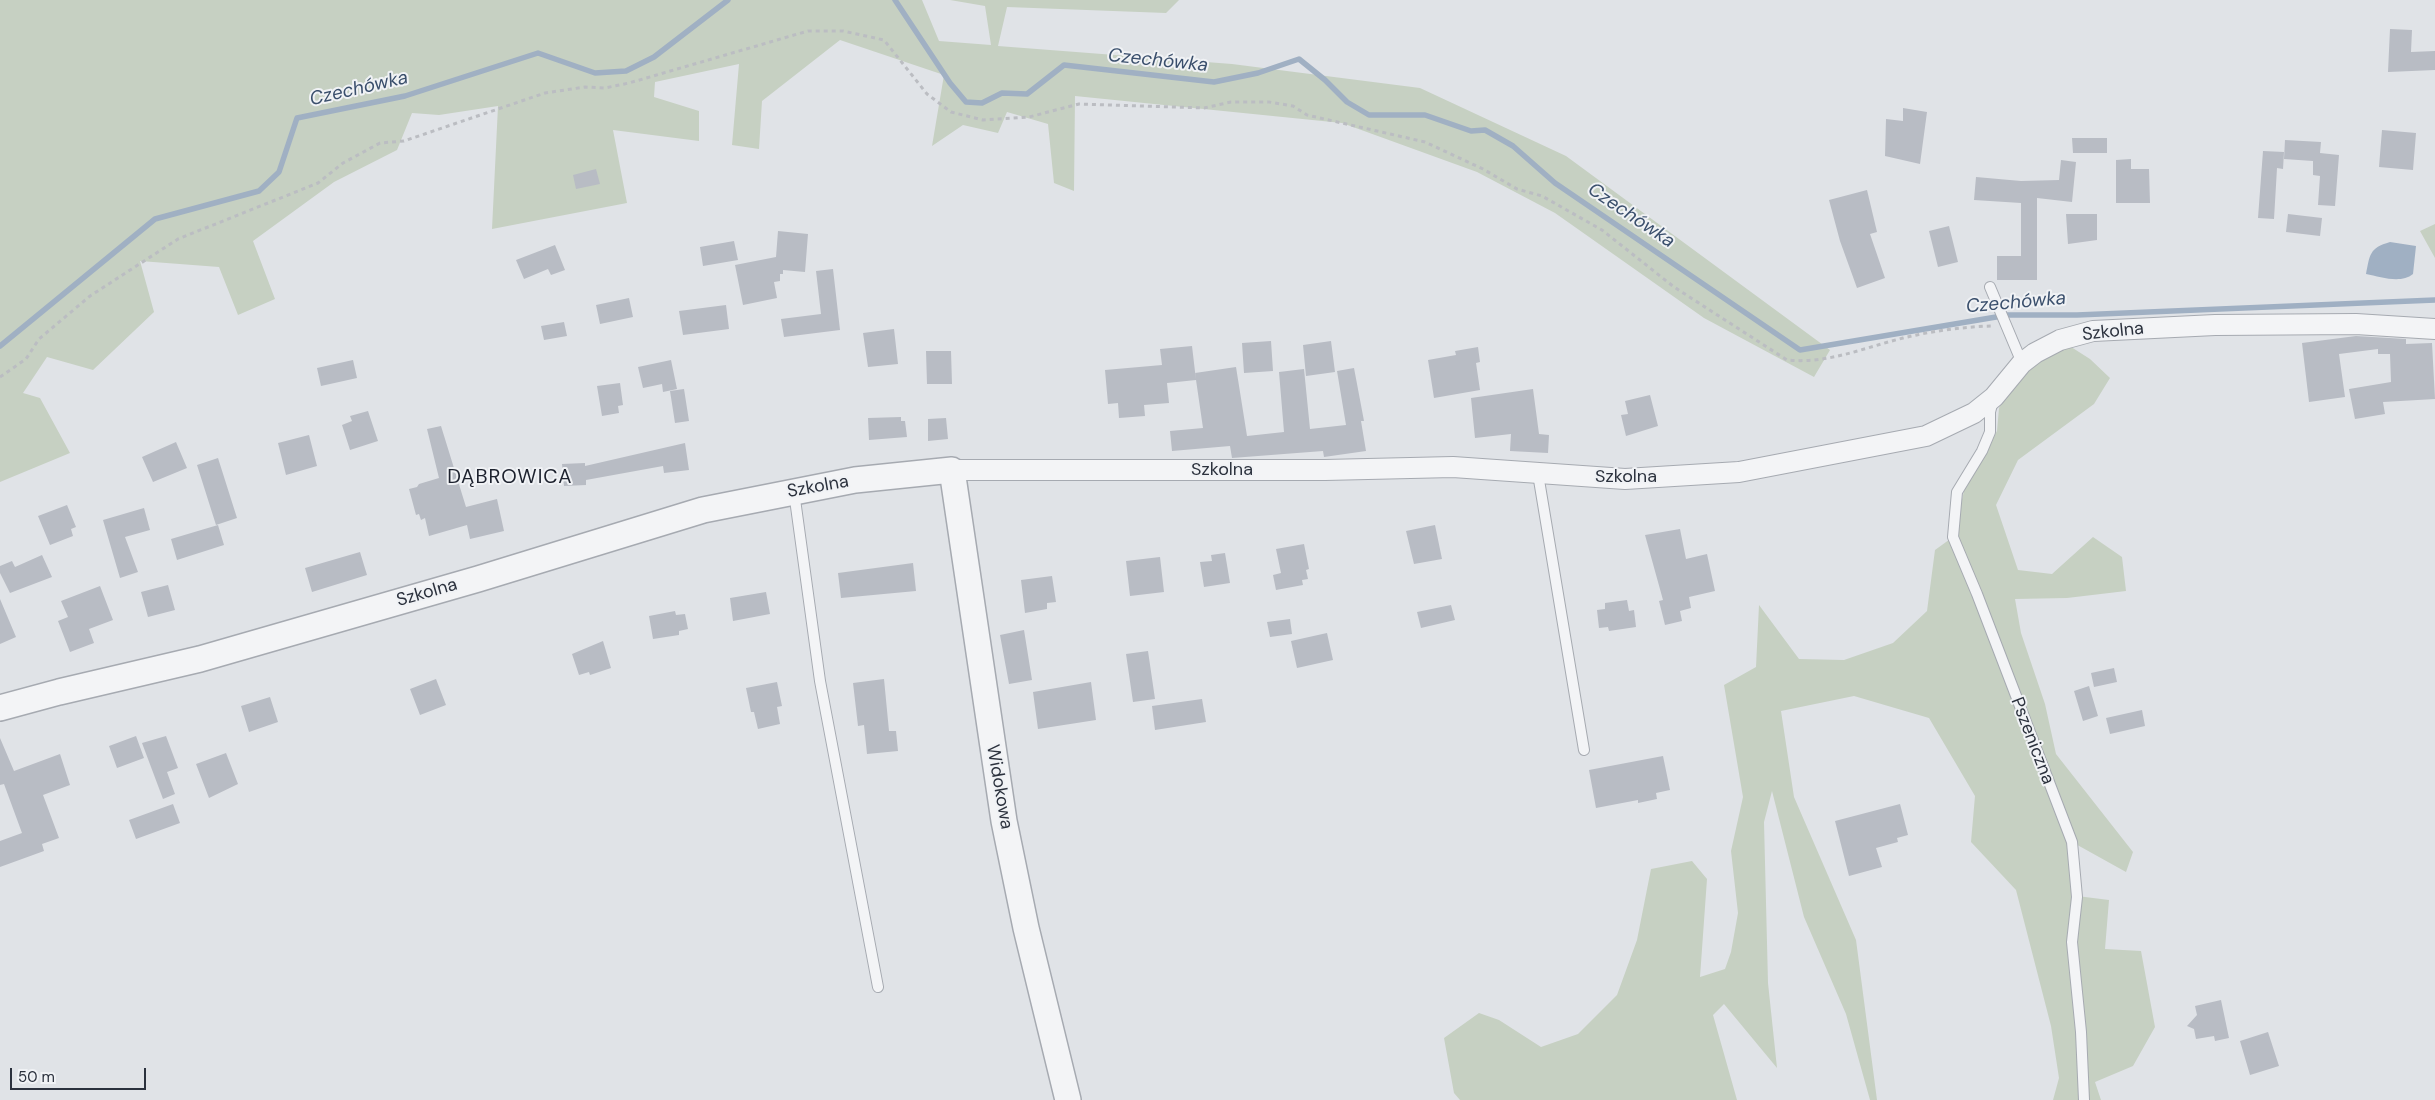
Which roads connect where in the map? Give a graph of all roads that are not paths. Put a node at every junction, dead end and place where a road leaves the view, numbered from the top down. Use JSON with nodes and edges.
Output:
{"nodes":[{"id":1,"x":1990,"y":287,"type":"dead end"},
{"id":2,"x":2435,"y":329,"type":"edge"},
{"id":3,"x":2022,"y":363,"type":"junction"},
{"id":4,"x":1994,"y":397,"type":"junction"},
{"id":5,"x":952,"y":470,"type":"junction"},
{"id":6,"x":1538,"y":474,"type":"junction"},
{"id":7,"x":794,"y":491,"type":"junction"},
{"id":8,"x":0,"y":708,"type":"edge"},
{"id":9,"x":1584,"y":750,"type":"dead end"},
{"id":10,"x":878,"y":987,"type":"dead end"},
{"id":11,"x":1068,"y":1100,"type":"edge"},
{"id":12,"x":2084,"y":1100,"type":"edge"}],
"edges":[{"from":1,"to":3,"type":"lane"},
{"from":2,"to":3,"type":"street","name":"Szkolna"},
{"from":3,"to":4,"type":"street","name":"Szkolna"},
{"from":4,"to":6,"type":"street","name":"Szkolna"},
{"from":4,"to":12,"type":"lane","name":"Pszeniczna"},
{"from":5,"to":6,"type":"street","name":"Szkolna"},
{"from":5,"to":7,"type":"street","name":"Szkolna"},
{"from":5,"to":11,"type":"street","name":"Widokowa"},
{"from":6,"to":9,"type":"lane"},
{"from":7,"to":8,"type":"street","name":"Szkolna"},
{"from":7,"to":10,"type":"lane"}]}
